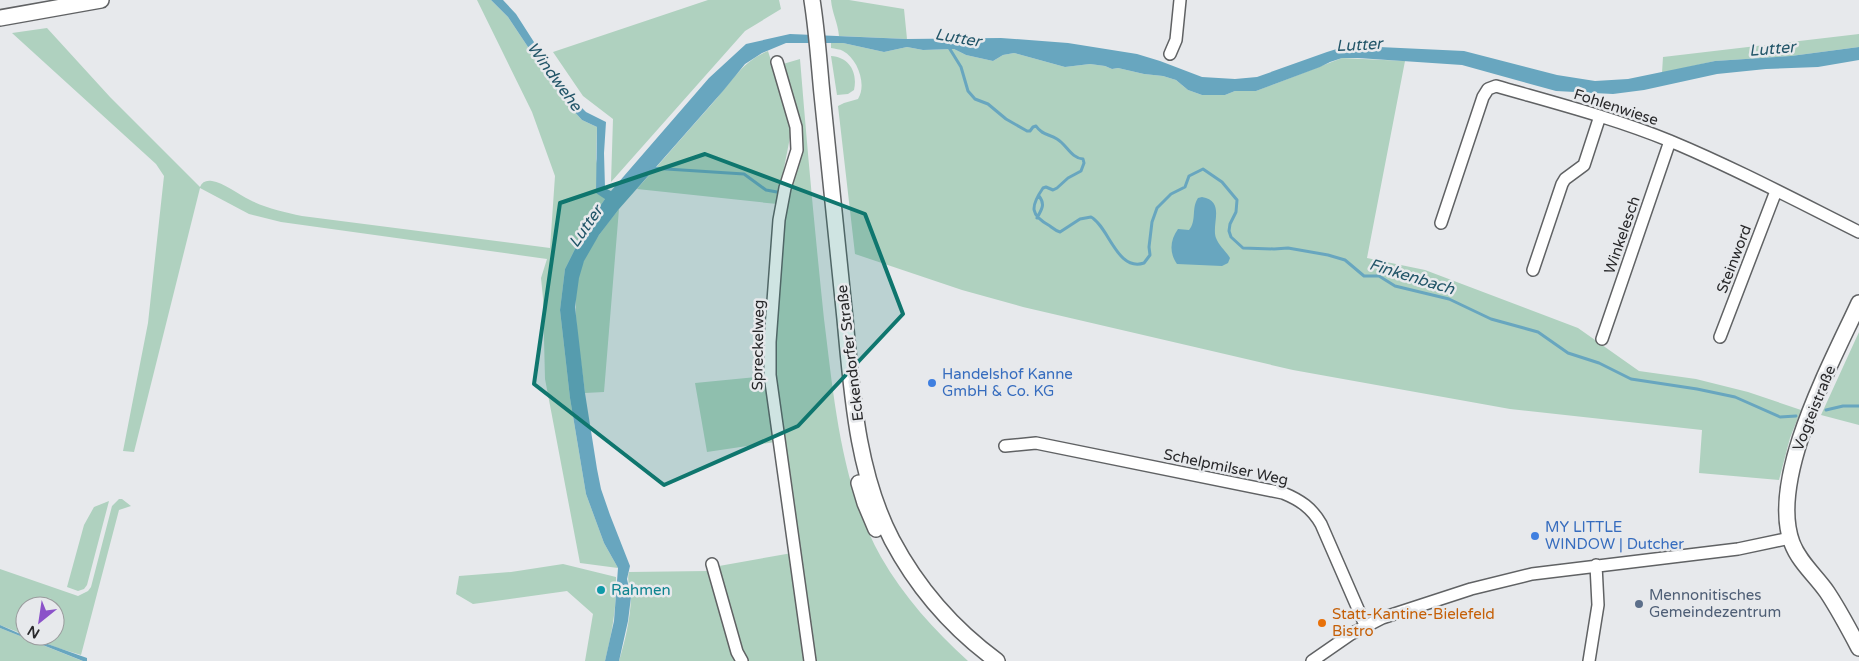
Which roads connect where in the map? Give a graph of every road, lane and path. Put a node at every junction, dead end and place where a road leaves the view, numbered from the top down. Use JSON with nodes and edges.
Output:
{"nodes":[{"id":1,"x":101,"y":0,"type":"edge"},
{"id":2,"x":1180,"y":0,"type":"edge"},
{"id":3,"x":808,"y":5,"type":"edge"},
{"id":4,"x":0,"y":18,"type":"edge"},
{"id":5,"x":1170,"y":54,"type":"dead end"},
{"id":6,"x":777,"y":62,"type":"dead end"},
{"id":7,"x":814,"y":62,"type":"junction"},
{"id":8,"x":1600,"y":116,"type":"junction"},
{"id":9,"x":1670,"y":141,"type":"junction"},
{"id":10,"x":1776,"y":191,"type":"junction"},
{"id":11,"x":1441,"y":224,"type":"dead end"},
{"id":12,"x":1859,"y":232,"type":"edge"},
{"id":13,"x":1533,"y":270,"type":"dead end"},
{"id":14,"x":1859,"y":303,"type":"edge"},
{"id":15,"x":1720,"y":337,"type":"dead end"},
{"id":16,"x":1602,"y":339,"type":"dead end"},
{"id":17,"x":1005,"y":446,"type":"dead end"},
{"id":18,"x":1790,"y":538,"type":"junction"},
{"id":19,"x":712,"y":564,"type":"dead end"},
{"id":20,"x":1596,"y":565,"type":"junction"},
{"id":21,"x":1366,"y":625,"type":"junction"},
{"id":22,"x":1351,"y":634,"type":"junction"},
{"id":23,"x":1859,"y":648,"type":"edge"},
{"id":24,"x":742,"y":661,"type":"edge"},
{"id":25,"x":810,"y":661,"type":"edge"},
{"id":26,"x":981,"y":661,"type":"edge"},
{"id":27,"x":997,"y":661,"type":"edge"},
{"id":28,"x":1312,"y":661,"type":"edge"},
{"id":29,"x":1322,"y":661,"type":"edge"},
{"id":30,"x":1589,"y":661,"type":"edge"}],
"edges":[{"from":1,"to":4,"type":"main road"},
{"from":2,"to":5,"type":"street"},
{"from":3,"to":7,"type":"main road","name":"Eckendorfer Straße"},
{"from":6,"to":25,"type":"street","name":"Spreckelweg"},
{"from":7,"to":26,"type":"main road","name":"Eckendorfer Straße"},
{"from":7,"to":27,"type":"main road","name":"Eckendorfer Straße"},
{"from":8,"to":9,"type":"street","name":"Fohlenwiese"},
{"from":8,"to":11,"type":"street","name":"Fohlenwiese"},
{"from":8,"to":13,"type":"street"},
{"from":9,"to":10,"type":"street","name":"Fohlenwiese"},
{"from":9,"to":16,"type":"street","name":"Winkelesch"},
{"from":10,"to":12,"type":"street","name":"Fohlenwiese"},
{"from":10,"to":15,"type":"street","name":"Steinword"},
{"from":14,"to":18,"type":"main road","name":"Vogteistraße"},
{"from":17,"to":21,"type":"street","name":"Schelpmilser Weg"},
{"from":18,"to":20,"type":"street"},
{"from":18,"to":23,"type":"main road","name":"Vogteistraße"},
{"from":19,"to":24,"type":"street"},
{"from":20,"to":21,"type":"street"},
{"from":20,"to":30,"type":"street"},
{"from":21,"to":22,"type":"street"},
{"from":22,"to":28,"type":"street"},
{"from":22,"to":29,"type":"street"}]}
